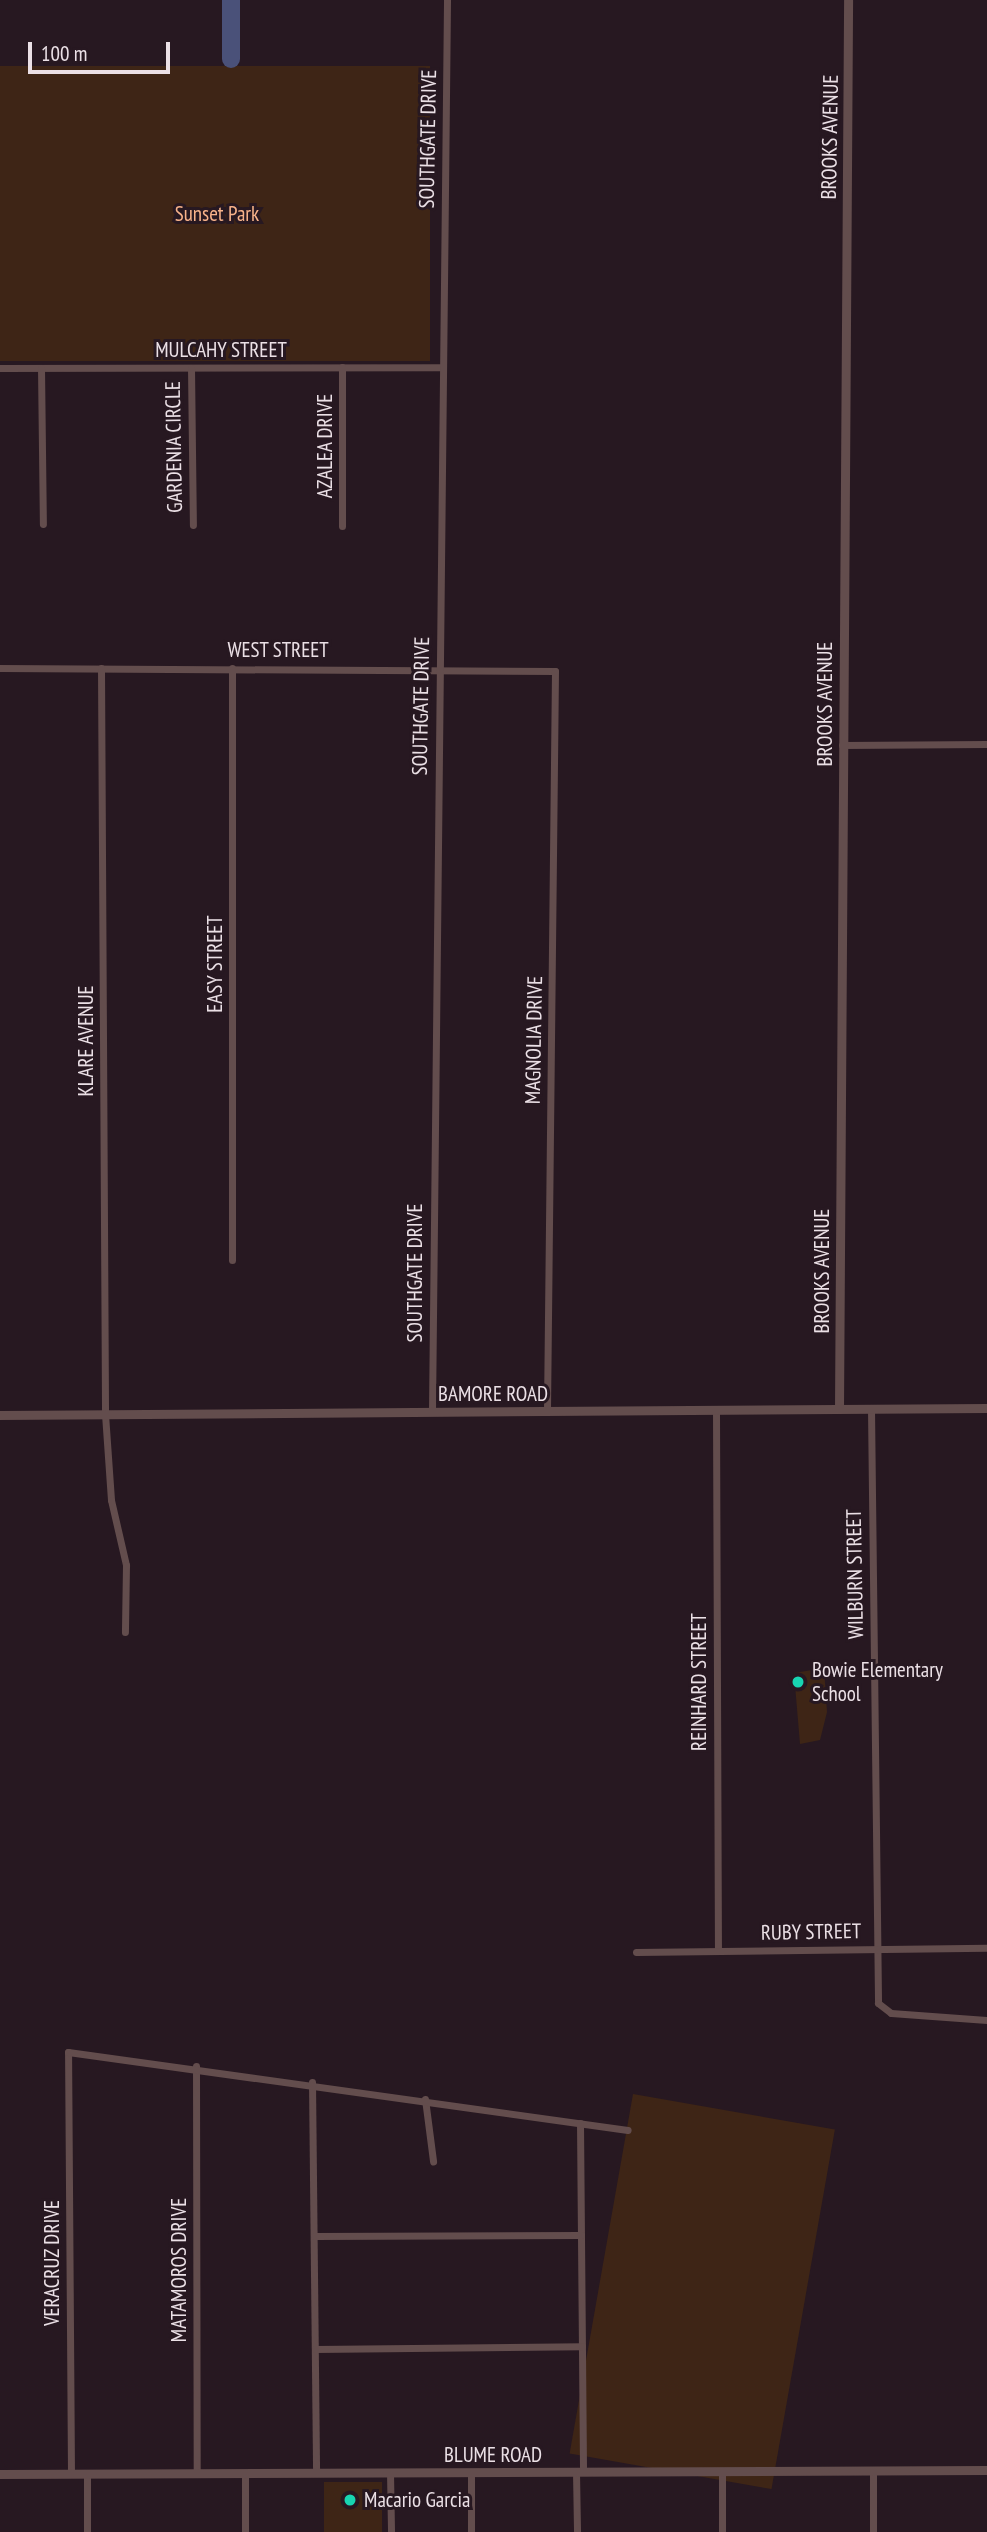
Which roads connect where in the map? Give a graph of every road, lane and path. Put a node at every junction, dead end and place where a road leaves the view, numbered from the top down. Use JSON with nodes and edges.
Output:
{"nodes":[{"id":1,"x":447,"y":0,"type":"edge"},
{"id":2,"x":848,"y":0,"type":"edge"},
{"id":3,"x":342,"y":367,"type":"junction"},
{"id":4,"x":442,"y":367,"type":"junction"},
{"id":5,"x":0,"y":368,"type":"edge"},
{"id":6,"x":41,"y":368,"type":"junction"},
{"id":7,"x":191,"y":368,"type":"junction"},
{"id":8,"x":43,"y":524,"type":"dead end"},
{"id":9,"x":193,"y":526,"type":"dead end"},
{"id":10,"x":342,"y":526,"type":"dead end"},
{"id":11,"x":0,"y":668,"type":"edge"},
{"id":12,"x":102,"y":668,"type":"junction"},
{"id":13,"x":233,"y":668,"type":"junction"},
{"id":14,"x":438,"y":668,"type":"junction"},
{"id":15,"x":555,"y":671,"type":"joint"},
{"id":16,"x":987,"y":744,"type":"edge"},
{"id":17,"x":842,"y":745,"type":"junction"},
{"id":18,"x":232,"y":1260,"type":"dead end"},
{"id":19,"x":987,"y":1408,"type":"edge"},
{"id":20,"x":839,"y":1409,"type":"junction"},
{"id":21,"x":870,"y":1409,"type":"junction"},
{"id":22,"x":547,"y":1410,"type":"junction"},
{"id":23,"x":432,"y":1412,"type":"junction"},
{"id":24,"x":716,"y":1412,"type":"junction"},
{"id":25,"x":105,"y":1414,"type":"junction"},
{"id":26,"x":0,"y":1415,"type":"edge"},
{"id":27,"x":125,"y":1632,"type":"dead end"},
{"id":28,"x":987,"y":1948,"type":"edge"},
{"id":29,"x":876,"y":1949,"type":"junction"},
{"id":30,"x":718,"y":1951,"type":"junction"},
{"id":31,"x":636,"y":1952,"type":"dead end"},
{"id":32,"x":987,"y":2020,"type":"edge"},
{"id":33,"x":196,"y":2066,"type":"junction"},
{"id":34,"x":312,"y":2082,"type":"junction"},
{"id":35,"x":425,"y":2099,"type":"junction"},
{"id":36,"x":580,"y":2123,"type":"junction"},
{"id":37,"x":628,"y":2130,"type":"dead end"},
{"id":38,"x":433,"y":2161,"type":"dead end"},
{"id":39,"x":581,"y":2235,"type":"junction"},
{"id":40,"x":314,"y":2236,"type":"junction"},
{"id":41,"x":582,"y":2346,"type":"junction"},
{"id":42,"x":315,"y":2349,"type":"junction"},
{"id":43,"x":873,"y":2470,"type":"junction"},
{"id":44,"x":987,"y":2470,"type":"edge"},
{"id":45,"x":722,"y":2471,"type":"junction"},
{"id":46,"x":316,"y":2472,"type":"junction"},
{"id":47,"x":390,"y":2472,"type":"junction"},
{"id":48,"x":471,"y":2472,"type":"junction"},
{"id":49,"x":580,"y":2472,"type":"junction"},
{"id":50,"x":71,"y":2473,"type":"junction"},
{"id":51,"x":197,"y":2473,"type":"junction"},
{"id":52,"x":245,"y":2473,"type":"junction"},
{"id":53,"x":0,"y":2474,"type":"edge"},
{"id":54,"x":87,"y":2474,"type":"junction"},
{"id":55,"x":88,"y":2532,"type":"edge"},
{"id":56,"x":245,"y":2532,"type":"edge"},
{"id":57,"x":391,"y":2532,"type":"edge"},
{"id":58,"x":471,"y":2532,"type":"edge"},
{"id":59,"x":577,"y":2532,"type":"edge"},
{"id":60,"x":722,"y":2532,"type":"edge"},
{"id":61,"x":873,"y":2532,"type":"edge"}],
"edges":[{"from":1,"to":4,"type":"street","name":"SOUTHGATE DRIVE"},
{"from":2,"to":17,"type":"street","name":"BROOKS AVENUE"},
{"from":3,"to":4,"type":"street","name":"MULCAHY STREET"},
{"from":3,"to":7,"type":"street","name":"MULCAHY STREET"},
{"from":3,"to":10,"type":"street","name":"AZALEA DRIVE"},
{"from":4,"to":14,"type":"street","name":"SOUTHGATE DRIVE"},
{"from":5,"to":6,"type":"street","name":"MULCAHY STREET"},
{"from":6,"to":7,"type":"street","name":"MULCAHY STREET"},
{"from":6,"to":8,"type":"street"},
{"from":7,"to":9,"type":"street","name":"GARDENIA CIRCLE"},
{"from":11,"to":12,"type":"street","name":"WEST STREET"},
{"from":12,"to":13,"type":"street","name":"WEST STREET"},
{"from":12,"to":25,"type":"street","name":"KLARE AVENUE"},
{"from":13,"to":14,"type":"street","name":"WEST STREET"},
{"from":13,"to":18,"type":"street","name":"EASY STREET"},
{"from":14,"to":15,"type":"street","name":"WEST STREET"},
{"from":14,"to":23,"type":"street","name":"SOUTHGATE DRIVE"},
{"from":15,"to":22,"type":"street","name":"MAGNOLIA DRIVE"},
{"from":16,"to":17,"type":"street"},
{"from":17,"to":20,"type":"street","name":"BROOKS AVENUE"},
{"from":19,"to":21,"type":"street","name":"BAMORE ROAD"},
{"from":20,"to":21,"type":"street","name":"BAMORE ROAD"},
{"from":20,"to":24,"type":"street","name":"BAMORE ROAD"},
{"from":21,"to":29,"type":"street","name":"WILBURN STREET"},
{"from":22,"to":23,"type":"street","name":"BAMORE ROAD"},
{"from":22,"to":24,"type":"street","name":"BAMORE ROAD"},
{"from":23,"to":25,"type":"street","name":"BAMORE ROAD"},
{"from":24,"to":30,"type":"street","name":"REINHARD STREET"},
{"from":25,"to":26,"type":"street","name":"BAMORE ROAD"},
{"from":25,"to":27,"type":"street","name":"KLARE AVENUE"},
{"from":28,"to":29,"type":"street","name":"RUBY STREET"},
{"from":29,"to":30,"type":"street","name":"RUBY STREET"},
{"from":29,"to":32,"type":"street","name":"WILBURN STREET"},
{"from":30,"to":31,"type":"street","name":"RUBY STREET"},
{"from":33,"to":34,"type":"street"},
{"from":33,"to":50,"type":"street","name":"VERACRUZ DRIVE"},
{"from":33,"to":51,"type":"street","name":"MATAMOROS DRIVE"},
{"from":34,"to":35,"type":"street"},
{"from":34,"to":40,"type":"street"},
{"from":35,"to":36,"type":"street"},
{"from":35,"to":38,"type":"street"},
{"from":36,"to":37,"type":"street"},
{"from":36,"to":39,"type":"street"},
{"from":39,"to":40,"type":"street"},
{"from":39,"to":41,"type":"street"},
{"from":40,"to":42,"type":"street"},
{"from":41,"to":42,"type":"street"},
{"from":41,"to":49,"type":"street"},
{"from":42,"to":46,"type":"street"},
{"from":43,"to":44,"type":"street","name":"BLUME ROAD"},
{"from":43,"to":45,"type":"street","name":"BLUME ROAD"},
{"from":43,"to":61,"type":"street"},
{"from":45,"to":49,"type":"street","name":"BLUME ROAD"},
{"from":45,"to":60,"type":"street"},
{"from":46,"to":47,"type":"street","name":"BLUME ROAD"},
{"from":46,"to":52,"type":"street","name":"BLUME ROAD"},
{"from":47,"to":48,"type":"street","name":"BLUME ROAD"},
{"from":47,"to":57,"type":"street"},
{"from":48,"to":49,"type":"street","name":"BLUME ROAD"},
{"from":48,"to":58,"type":"street"},
{"from":49,"to":59,"type":"street"},
{"from":50,"to":53,"type":"street","name":"BLUME ROAD"},
{"from":50,"to":54,"type":"street","name":"BLUME ROAD"},
{"from":51,"to":52,"type":"street","name":"BLUME ROAD"},
{"from":51,"to":54,"type":"street","name":"BLUME ROAD"},
{"from":52,"to":56,"type":"street"},
{"from":54,"to":55,"type":"street"}]}
